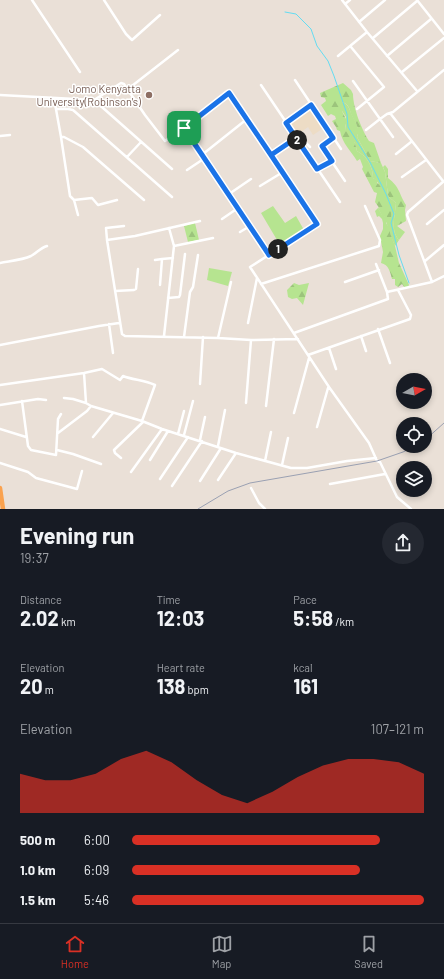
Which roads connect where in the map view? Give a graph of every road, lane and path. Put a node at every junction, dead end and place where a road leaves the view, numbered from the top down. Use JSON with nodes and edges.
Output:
{"nodes":[{"id":1,"x":32,"y":0,"type":"edge"},
{"id":2,"x":104,"y":0,"type":"edge"},
{"id":3,"x":342,"y":0,"type":"edge"},
{"id":4,"x":350,"y":0,"type":"edge"},
{"id":5,"x":385,"y":0,"type":"edge"},
{"id":6,"x":417,"y":0,"type":"edge"},
{"id":7,"x":345,"y":4,"type":"junction"},
{"id":8,"x":160,"y":15,"type":"dead end"},
{"id":9,"x":431,"y":19,"type":"junction"},
{"id":10,"x":359,"y":22,"type":"junction"},
{"id":11,"x":367,"y":32,"type":"junction"},
{"id":12,"x":444,"y":34,"type":"edge"},
{"id":13,"x":373,"y":38,"type":"junction"},
{"id":14,"x":444,"y":38,"type":"edge"},
{"id":15,"x":351,"y":47,"type":"junction"},
{"id":16,"x":178,"y":50,"type":"dead end"},
{"id":17,"x":338,"y":56,"type":"dead end"},
{"id":18,"x":388,"y":56,"type":"junction"},
{"id":19,"x":444,"y":70,"type":"edge"},
{"id":20,"x":80,"y":72,"type":"dead end"},
{"id":21,"x":402,"y":72,"type":"junction"},
{"id":22,"x":295,"y":80,"type":"dead end"},
{"id":23,"x":353,"y":81,"type":"dead end"},
{"id":24,"x":261,"y":85,"type":"dead end"},
{"id":25,"x":128,"y":90,"type":"junction"},
{"id":26,"x":417,"y":90,"type":"junction"},
{"id":27,"x":0,"y":95,"type":"edge"},
{"id":28,"x":54,"y":98,"type":"junction"},
{"id":29,"x":94,"y":100,"type":"junction"},
{"id":30,"x":367,"y":100,"type":"junction"},
{"id":31,"x":311,"y":105,"type":"junction"},
{"id":32,"x":56,"y":109,"type":"junction"},
{"id":33,"x":357,"y":109,"type":"dead end"},
{"id":34,"x":390,"y":113,"type":"junction"},
{"id":35,"x":247,"y":119,"type":"junction"},
{"id":36,"x":380,"y":119,"type":"junction"},
{"id":37,"x":286,"y":123,"type":"junction"},
{"id":38,"x":184,"y":128,"type":"junction"},
{"id":39,"x":366,"y":130,"type":"dead end"},
{"id":40,"x":10,"y":135,"type":"dead end"},
{"id":41,"x":0,"y":136,"type":"edge"},
{"id":42,"x":61,"y":137,"type":"junction"},
{"id":43,"x":393,"y":137,"type":"dead end"},
{"id":44,"x":296,"y":138,"type":"junction"},
{"id":45,"x":333,"y":138,"type":"junction"},
{"id":46,"x":141,"y":142,"type":"junction"},
{"id":47,"x":411,"y":142,"type":"junction"},
{"id":48,"x":300,"y":144,"type":"junction"},
{"id":49,"x":310,"y":147,"type":"dead end"},
{"id":50,"x":341,"y":149,"type":"dead end"},
{"id":51,"x":203,"y":154,"type":"junction"},
{"id":52,"x":396,"y":154,"type":"dead end"},
{"id":53,"x":271,"y":155,"type":"junction"},
{"id":54,"x":127,"y":157,"type":"junction"},
{"id":55,"x":205,"y":158,"type":"junction"},
{"id":56,"x":426,"y":160,"type":"junction"},
{"id":57,"x":332,"y":161,"type":"junction"},
{"id":58,"x":172,"y":169,"type":"dead end"},
{"id":59,"x":317,"y":169,"type":"junction"},
{"id":60,"x":187,"y":170,"type":"dead end"},
{"id":61,"x":283,"y":172,"type":"junction"},
{"id":62,"x":402,"y":177,"type":"dead end"},
{"id":63,"x":251,"y":179,"type":"dead end"},
{"id":64,"x":345,"y":181,"type":"dead end"},
{"id":65,"x":443,"y":181,"type":"edge"},
{"id":66,"x":260,"y":186,"type":"dead end"},
{"id":67,"x":229,"y":194,"type":"junction"},
{"id":68,"x":172,"y":197,"type":"dead end"},
{"id":69,"x":74,"y":200,"type":"junction"},
{"id":70,"x":117,"y":200,"type":"dead end"},
{"id":71,"x":144,"y":200,"type":"dead end"},
{"id":72,"x":340,"y":202,"type":"dead end"},
{"id":73,"x":365,"y":206,"type":"dead end"},
{"id":74,"x":238,"y":208,"type":"junction"},
{"id":75,"x":444,"y":210,"type":"edge"},
{"id":76,"x":78,"y":215,"type":"dead end"},
{"id":77,"x":222,"y":219,"type":"dead end"},
{"id":78,"x":200,"y":221,"type":"dead end"},
{"id":79,"x":426,"y":224,"type":"dead end"},
{"id":80,"x":124,"y":226,"type":"dead end"},
{"id":81,"x":250,"y":226,"type":"junction"},
{"id":82,"x":169,"y":228,"type":"junction"},
{"id":83,"x":240,"y":232,"type":"dead end"},
{"id":84,"x":213,"y":238,"type":"dead end"},
{"id":85,"x":107,"y":240,"type":"junction"},
{"id":86,"x":444,"y":245,"type":"edge"},
{"id":87,"x":47,"y":246,"type":"dead end"},
{"id":88,"x":174,"y":246,"type":"junction"},
{"id":89,"x":185,"y":254,"type":"dead end"},
{"id":90,"x":198,"y":255,"type":"dead end"},
{"id":91,"x":269,"y":255,"type":"junction"},
{"id":92,"x":173,"y":258,"type":"junction"},
{"id":93,"x":162,"y":259,"type":"junction"},
{"id":94,"x":155,"y":260,"type":"dead end"},
{"id":95,"x":424,"y":261,"type":"junction"},
{"id":96,"x":0,"y":263,"type":"edge"},
{"id":97,"x":376,"y":264,"type":"dead end"},
{"id":98,"x":138,"y":269,"type":"dead end"},
{"id":99,"x":379,"y":270,"type":"junction"},
{"id":100,"x":444,"y":276,"type":"edge"},
{"id":101,"x":257,"y":278,"type":"junction"},
{"id":102,"x":231,"y":282,"type":"dead end"},
{"id":103,"x":344,"y":282,"type":"dead end"},
{"id":104,"x":432,"y":282,"type":"junction"},
{"id":105,"x":261,"y":284,"type":"junction"},
{"id":106,"x":160,"y":285,"type":"dead end"},
{"id":107,"x":398,"y":290,"type":"junction"},
{"id":108,"x":115,"y":291,"type":"junction"},
{"id":109,"x":387,"y":292,"type":"junction"},
{"id":110,"x":168,"y":298,"type":"junction"},
{"id":111,"x":119,"y":323,"type":"junction"},
{"id":112,"x":248,"y":323,"type":"dead end"},
{"id":113,"x":109,"y":324,"type":"junction"},
{"id":114,"x":378,"y":330,"type":"junction"},
{"id":115,"x":294,"y":333,"type":"junction"},
{"id":116,"x":164,"y":336,"type":"junction"},
{"id":117,"x":361,"y":336,"type":"junction"},
{"id":118,"x":184,"y":337,"type":"junction"},
{"id":119,"x":203,"y":338,"type":"junction"},
{"id":120,"x":218,"y":338,"type":"junction"},
{"id":121,"x":274,"y":339,"type":"junction"},
{"id":122,"x":298,"y":339,"type":"junction"},
{"id":123,"x":251,"y":340,"type":"junction"},
{"id":124,"x":0,"y":345,"type":"edge"},
{"id":125,"x":329,"y":348,"type":"junction"},
{"id":126,"x":366,"y":351,"type":"dead end"},
{"id":127,"x":113,"y":353,"type":"dead end"},
{"id":128,"x":309,"y":356,"type":"junction"},
{"id":129,"x":390,"y":363,"type":"dead end"},
{"id":130,"x":336,"y":369,"type":"dead end"},
{"id":131,"x":84,"y":374,"type":"junction"},
{"id":132,"x":200,"y":384,"type":"dead end"},
{"id":133,"x":0,"y":385,"type":"edge"},
{"id":134,"x":328,"y":387,"type":"junction"},
{"id":135,"x":64,"y":398,"type":"dead end"},
{"id":136,"x":46,"y":400,"type":"dead end"},
{"id":137,"x":22,"y":401,"type":"junction"},
{"id":138,"x":193,"y":401,"type":"dead end"},
{"id":139,"x":86,"y":403,"type":"junction"},
{"id":140,"x":246,"y":403,"type":"dead end"},
{"id":141,"x":0,"y":405,"type":"edge"},
{"id":142,"x":91,"y":406,"type":"junction"},
{"id":143,"x":266,"y":406,"type":"dead end"},
{"id":144,"x":225,"y":410,"type":"dead end"},
{"id":145,"x":184,"y":411,"type":"dead end"},
{"id":146,"x":113,"y":412,"type":"junction"},
{"id":147,"x":294,"y":413,"type":"dead end"},
{"id":148,"x":61,"y":414,"type":"dead end"},
{"id":149,"x":205,"y":417,"type":"dead end"},
{"id":150,"x":142,"y":421,"type":"junction"},
{"id":151,"x":317,"y":427,"type":"dead end"},
{"id":152,"x":0,"y":429,"type":"edge"},
{"id":153,"x":162,"y":429,"type":"junction"},
{"id":154,"x":168,"y":431,"type":"junction"},
{"id":155,"x":58,"y":432,"type":"junction"},
{"id":156,"x":271,"y":432,"type":"dead end"},
{"id":157,"x":178,"y":434,"type":"junction"},
{"id":158,"x":184,"y":436,"type":"junction"},
{"id":159,"x":26,"y":437,"type":"junction"},
{"id":160,"x":93,"y":437,"type":"dead end"},
{"id":161,"x":188,"y":437,"type":"junction"},
{"id":162,"x":288,"y":438,"type":"dead end"},
{"id":163,"x":201,"y":441,"type":"junction"},
{"id":164,"x":219,"y":447,"type":"junction"},
{"id":165,"x":58,"y":450,"type":"junction"},
{"id":166,"x":236,"y":453,"type":"junction"},
{"id":167,"x":121,"y":458,"type":"dead end"},
{"id":168,"x":376,"y":458,"type":"junction"},
{"id":169,"x":150,"y":460,"type":"dead end"},
{"id":170,"x":265,"y":461,"type":"junction"},
{"id":171,"x":0,"y":463,"type":"edge"},
{"id":172,"x":101,"y":464,"type":"dead end"},
{"id":173,"x":282,"y":466,"type":"junction"},
{"id":174,"x":82,"y":471,"type":"dead end"},
{"id":175,"x":131,"y":472,"type":"dead end"},
{"id":176,"x":385,"y":474,"type":"junction"},
{"id":177,"x":160,"y":479,"type":"dead end"},
{"id":178,"x":218,"y":480,"type":"dead end"},
{"id":179,"x":200,"y":481,"type":"dead end"},
{"id":180,"x":330,"y":484,"type":"dead end"},
{"id":181,"x":172,"y":486,"type":"dead end"},
{"id":182,"x":0,"y":488,"type":"edge"},
{"id":183,"x":251,"y":488,"type":"dead end"},
{"id":184,"x":3,"y":509,"type":"edge"},
{"id":185,"x":265,"y":509,"type":"edge"},
{"id":186,"x":411,"y":509,"type":"edge"}],
"edges":[{"from":1,"to":20,"type":"street"},
{"from":2,"to":8,"type":"street"},
{"from":3,"to":7,"type":"street"},
{"from":4,"to":7,"type":"street"},
{"from":5,"to":10,"type":"street"},
{"from":6,"to":9,"type":"street"},
{"from":6,"to":13,"type":"street"},
{"from":7,"to":10,"type":"street"},
{"from":9,"to":12,"type":"street"},
{"from":9,"to":18,"type":"street"},
{"from":10,"to":11,"type":"street"},
{"from":11,"to":13,"type":"street"},
{"from":11,"to":15,"type":"street"},
{"from":13,"to":18,"type":"street"},
{"from":14,"to":21,"type":"street"},
{"from":15,"to":17,"type":"street"},
{"from":15,"to":30,"type":"street"},
{"from":16,"to":25,"type":"street"},
{"from":18,"to":21,"type":"street"},
{"from":19,"to":26,"type":"street"},
{"from":21,"to":26,"type":"street"},
{"from":22,"to":31,"type":"street"},
{"from":23,"to":30,"type":"street"},
{"from":24,"to":37,"type":"street"},
{"from":25,"to":29,"type":"street"},
{"from":25,"to":38,"type":"street"},
{"from":26,"to":34,"type":"street"},
{"from":27,"to":28,"type":"street"},
{"from":28,"to":29,"type":"street"},
{"from":28,"to":32,"type":"street"},
{"from":29,"to":46,"type":"street"},
{"from":30,"to":33,"type":"street"},
{"from":30,"to":36,"type":"street"},
{"from":31,"to":37,"type":"street"},
{"from":31,"to":45,"type":"street"},
{"from":32,"to":42,"type":"street"},
{"from":32,"to":54,"type":"street"},
{"from":34,"to":36,"type":"street"},
{"from":34,"to":47,"type":"street"},
{"from":35,"to":38,"type":"street"},
{"from":35,"to":51,"type":"street"},
{"from":35,"to":53,"type":"street"},
{"from":36,"to":39,"type":"street"},
{"from":36,"to":43,"type":"street"},
{"from":37,"to":44,"type":"street"},
{"from":38,"to":51,"type":"street"},
{"from":40,"to":41,"type":"street"},
{"from":42,"to":69,"type":"street"},
{"from":42,"to":71,"type":"street"},
{"from":44,"to":48,"type":"street"},
{"from":44,"to":53,"type":"street"},
{"from":45,"to":50,"type":"street"},
{"from":45,"to":57,"type":"street"},
{"from":46,"to":54,"type":"street"},
{"from":46,"to":58,"type":"street"},
{"from":47,"to":52,"type":"street"},
{"from":47,"to":56,"type":"street"},
{"from":48,"to":49,"type":"street"},
{"from":48,"to":59,"type":"street"},
{"from":51,"to":55,"type":"street"},
{"from":53,"to":61,"type":"street"},
{"from":54,"to":68,"type":"street"},
{"from":55,"to":60,"type":"street"},
{"from":55,"to":67,"type":"street"},
{"from":56,"to":62,"type":"street"},
{"from":56,"to":65,"type":"street"},
{"from":57,"to":59,"type":"street"},
{"from":57,"to":64,"type":"street"},
{"from":59,"to":72,"type":"street"},
{"from":61,"to":66,"type":"street"},
{"from":61,"to":91,"type":"street"},
{"from":63,"to":67,"type":"street"},
{"from":65,"to":95,"type":"street"},
{"from":67,"to":74,"type":"street"},
{"from":69,"to":70,"type":"street"},
{"from":69,"to":76,"type":"street"},
{"from":73,"to":105,"type":"street"},
{"from":74,"to":77,"type":"street"},
{"from":74,"to":81,"type":"street"},
{"from":75,"to":79,"type":"street"},
{"from":78,"to":82,"type":"street"},
{"from":80,"to":85,"type":"street"},
{"from":81,"to":83,"type":"street"},
{"from":81,"to":91,"type":"street"},
{"from":82,"to":85,"type":"street"},
{"from":82,"to":88,"type":"street"},
{"from":84,"to":88,"type":"street"},
{"from":85,"to":108,"type":"street"},
{"from":86,"to":95,"type":"street"},
{"from":87,"to":96,"type":"street"},
{"from":88,"to":92,"type":"street"},
{"from":89,"to":110,"type":"street"},
{"from":90,"to":118,"type":"street"},
{"from":91,"to":101,"type":"street"},
{"from":92,"to":93,"type":"street"},
{"from":92,"to":110,"type":"street"},
{"from":93,"to":94,"type":"street"},
{"from":93,"to":106,"type":"street"},
{"from":95,"to":104,"type":"street"},
{"from":97,"to":99,"type":"street"},
{"from":98,"to":108,"type":"street"},
{"from":99,"to":103,"type":"street"},
{"from":99,"to":109,"type":"street"},
{"from":100,"to":104,"type":"street"},
{"from":101,"to":105,"type":"street"},
{"from":101,"to":112,"type":"street"},
{"from":102,"to":120,"type":"street"},
{"from":104,"to":107,"type":"street"},
{"from":105,"to":115,"type":"street"},
{"from":107,"to":109,"type":"street"},
{"from":107,"to":114,"type":"street"},
{"from":108,"to":111,"type":"street"},
{"from":109,"to":115,"type":"street"},
{"from":110,"to":116,"type":"street"},
{"from":111,"to":113,"type":"street"},
{"from":111,"to":116,"type":"street"},
{"from":113,"to":124,"type":"street"},
{"from":113,"to":127,"type":"street"},
{"from":114,"to":117,"type":"street"},
{"from":114,"to":129,"type":"street"},
{"from":115,"to":122,"type":"street"},
{"from":116,"to":118,"type":"street"},
{"from":117,"to":125,"type":"street"},
{"from":117,"to":126,"type":"street"},
{"from":118,"to":119,"type":"street"},
{"from":119,"to":120,"type":"street"},
{"from":119,"to":132,"type":"street"},
{"from":120,"to":123,"type":"street"},
{"from":121,"to":122,"type":"street"},
{"from":121,"to":123,"type":"street"},
{"from":121,"to":143,"type":"street"},
{"from":122,"to":128,"type":"street"},
{"from":123,"to":140,"type":"street"},
{"from":125,"to":128,"type":"street"},
{"from":125,"to":130,"type":"street"},
{"from":128,"to":134,"type":"street"},
{"from":128,"to":147,"type":"street"},
{"from":131,"to":133,"type":"street"},
{"from":131,"to":139,"type":"street"},
{"from":131,"to":150,"type":"street"},
{"from":134,"to":151,"type":"street"},
{"from":134,"to":168,"type":"street"},
{"from":135,"to":139,"type":"street"},
{"from":136,"to":137,"type":"street"},
{"from":137,"to":141,"type":"street"},
{"from":137,"to":159,"type":"street"},
{"from":138,"to":158,"type":"street"},
{"from":139,"to":142,"type":"street"},
{"from":142,"to":146,"type":"street"},
{"from":142,"to":155,"type":"street"},
{"from":144,"to":164,"type":"street"},
{"from":145,"to":157,"type":"street"},
{"from":146,"to":150,"type":"street"},
{"from":146,"to":160,"type":"street"},
{"from":148,"to":155,"type":"street"},
{"from":149,"to":163,"type":"street"},
{"from":150,"to":153,"type":"street"},
{"from":150,"to":167,"type":"street"},
{"from":152,"to":159,"type":"street"},
{"from":153,"to":154,"type":"street"},
{"from":153,"to":175,"type":"street"},
{"from":154,"to":157,"type":"street"},
{"from":154,"to":169,"type":"street"},
{"from":155,"to":165,"type":"street"},
{"from":156,"to":170,"type":"street"},
{"from":157,"to":158,"type":"street"},
{"from":158,"to":161,"type":"street"},
{"from":159,"to":165,"type":"street"},
{"from":161,"to":163,"type":"street"},
{"from":161,"to":177,"type":"street"},
{"from":162,"to":173,"type":"street"},
{"from":163,"to":164,"type":"street"},
{"from":163,"to":181,"type":"street"},
{"from":164,"to":166,"type":"street"},
{"from":164,"to":179,"type":"street"},
{"from":165,"to":172,"type":"street"},
{"from":166,"to":170,"type":"street"},
{"from":166,"to":178,"type":"street"},
{"from":168,"to":173,"type":"street"},
{"from":168,"to":176,"type":"street"},
{"from":170,"to":173,"type":"street"},
{"from":171,"to":174,"type":"street"},
{"from":176,"to":180,"type":"street"},
{"from":176,"to":186,"type":"street"},
{"from":182,"to":184,"type":"highway"},
{"from":183,"to":185,"type":"street"}]}
